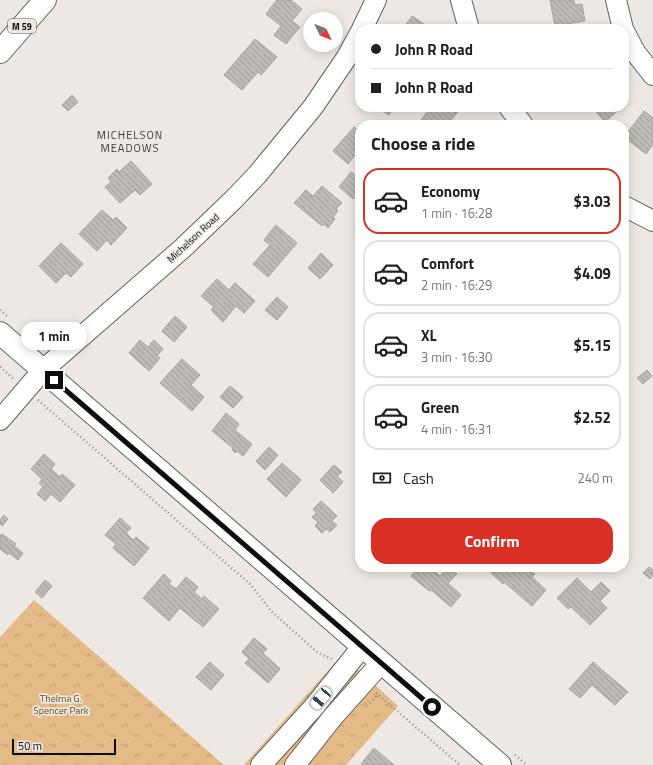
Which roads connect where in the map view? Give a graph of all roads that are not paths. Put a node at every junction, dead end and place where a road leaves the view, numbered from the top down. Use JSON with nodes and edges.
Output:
{"nodes":[{"id":1,"x":45,"y":0,"type":"edge"},
{"id":2,"x":376,"y":0,"type":"edge"},
{"id":3,"x":461,"y":0,"type":"edge"},
{"id":4,"x":616,"y":0,"type":"edge"},
{"id":5,"x":364,"y":24,"type":"edge"},
{"id":6,"x":468,"y":24,"type":"edge"},
{"id":7,"x":622,"y":24,"type":"edge"},
{"id":8,"x":629,"y":40,"type":"edge"},
{"id":9,"x":355,"y":42,"type":"edge"},
{"id":10,"x":0,"y":52,"type":"edge"},
{"id":11,"x":653,"y":75,"type":"edge"},
{"id":12,"x":513,"y":112,"type":"edge"},
{"id":13,"x":519,"y":120,"type":"edge"},
{"id":14,"x":629,"y":209,"type":"edge"},
{"id":15,"x":653,"y":221,"type":"edge"},
{"id":16,"x":0,"y":333,"type":"edge"},
{"id":17,"x":43,"y":370,"type":"junction"},
{"id":18,"x":0,"y":420,"type":"edge"},
{"id":19,"x":362,"y":647,"type":"junction"},
{"id":20,"x":381,"y":664,"type":"junction"},
{"id":21,"x":268,"y":760,"type":"edge"},
{"id":22,"x":295,"y":765,"type":"edge"},
{"id":23,"x":500,"y":765,"type":"edge"}],
"edges":[{"from":1,"to":10,"type":"main road","number":"M 59"},
{"from":2,"to":5,"type":"street"},
{"from":3,"to":6,"type":"street"},
{"from":4,"to":7,"type":"street"},
{"from":8,"to":11,"type":"street"},
{"from":9,"to":17,"type":"street","name":"Michelson Road"},
{"from":12,"to":13,"type":"street"},
{"from":14,"to":15,"type":"street"},
{"from":16,"to":17,"type":"main road"},
{"from":17,"to":18,"type":"street","name":"Michelson Road"},
{"from":17,"to":19,"type":"main road"},
{"from":19,"to":20,"type":"main road"},
{"from":19,"to":21,"type":"street"},
{"from":20,"to":22,"type":"street"},
{"from":20,"to":23,"type":"main road"}]}
